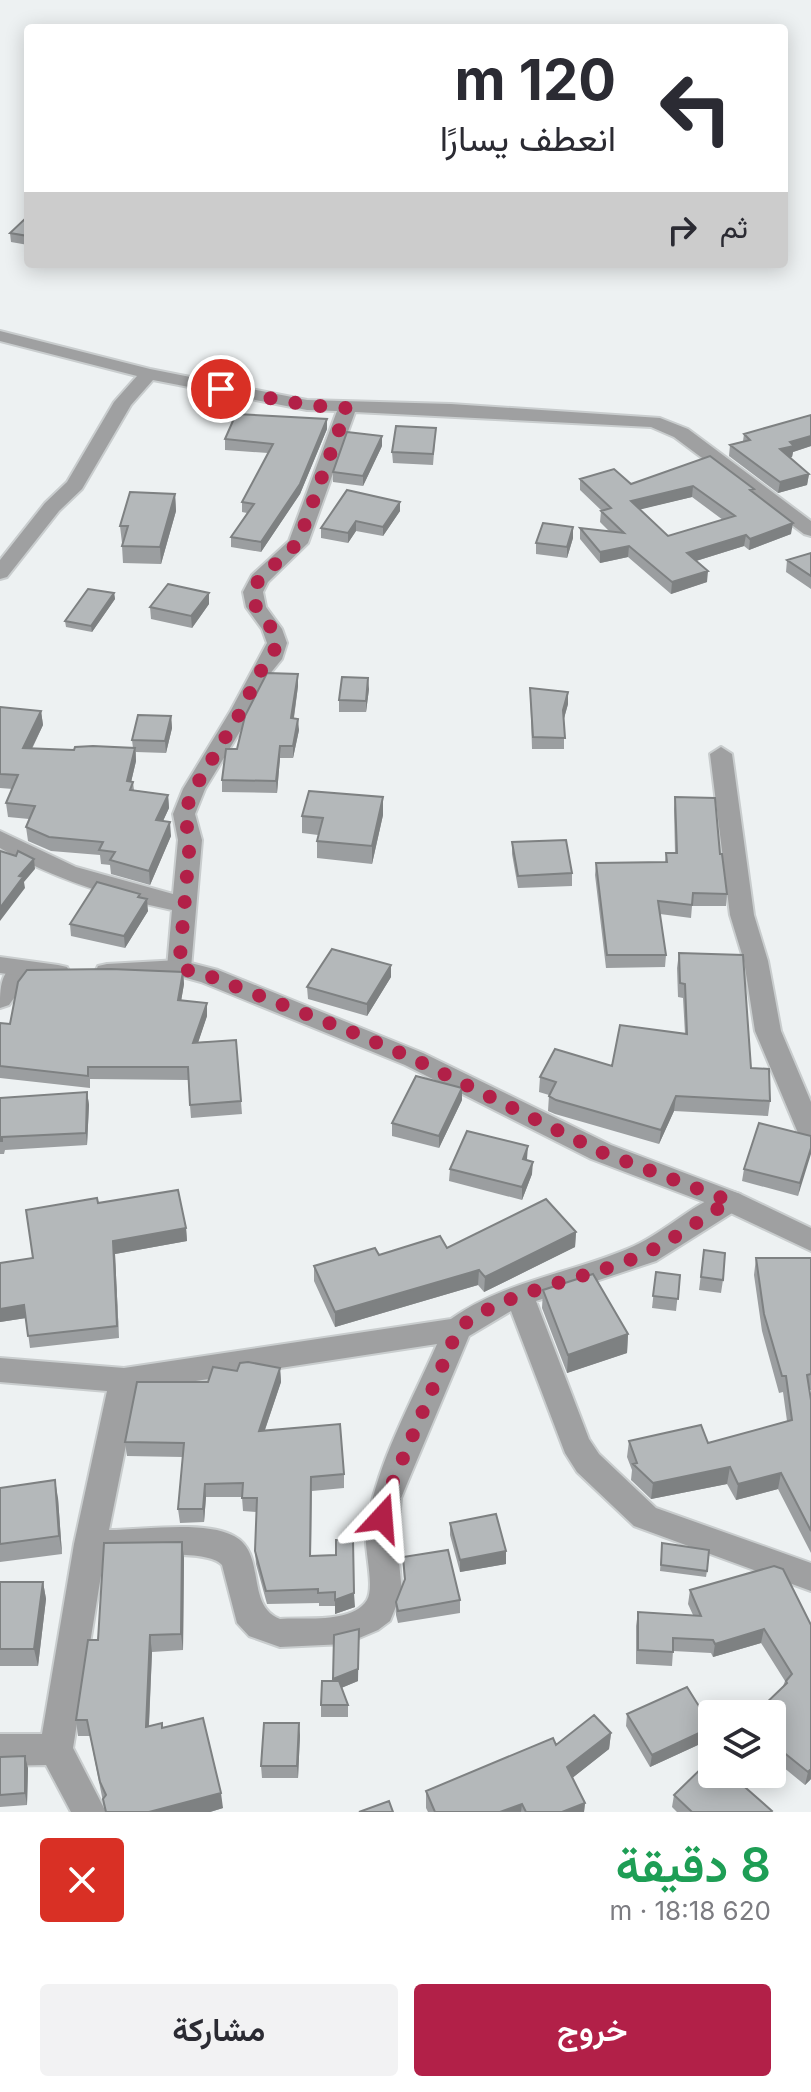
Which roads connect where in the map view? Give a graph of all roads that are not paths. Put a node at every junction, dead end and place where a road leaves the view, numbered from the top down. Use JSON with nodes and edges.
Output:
{"nodes":[{"id":1,"x":0,"y":336,"type":"edge"},
{"id":2,"x":149,"y":374,"type":"junction"},
{"id":3,"x":347,"y":408,"type":"junction"},
{"id":4,"x":811,"y":530,"type":"edge"},
{"id":5,"x":0,"y":573,"type":"edge"},
{"id":6,"x":721,"y":754,"type":"dead end"},
{"id":7,"x":0,"y":838,"type":"edge"},
{"id":8,"x":186,"y":905,"type":"junction"},
{"id":9,"x":11,"y":968,"type":"edge"},
{"id":10,"x":179,"y":968,"type":"junction"},
{"id":11,"x":0,"y":999,"type":"edge"},
{"id":12,"x":811,"y":1133,"type":"edge"},
{"id":13,"x":730,"y":1201,"type":"junction"},
{"id":14,"x":811,"y":1240,"type":"edge"},
{"id":15,"x":520,"y":1297,"type":"junction"},
{"id":16,"x":458,"y":1329,"type":"junction"},
{"id":17,"x":0,"y":1370,"type":"edge"},
{"id":18,"x":124,"y":1380,"type":"junction"},
{"id":19,"x":90,"y":1544,"type":"junction"},
{"id":20,"x":811,"y":1577,"type":"edge"},
{"id":21,"x":56,"y":1749,"type":"junction"},
{"id":22,"x":0,"y":1750,"type":"edge"},
{"id":23,"x":89,"y":1812,"type":"edge"}],
"edges":[{"from":1,"to":2,"type":"street"},
{"from":2,"to":3,"type":"street"},
{"from":2,"to":5,"type":"street"},
{"from":3,"to":4,"type":"street"},
{"from":3,"to":8,"type":"street"},
{"from":6,"to":12,"type":"street"},
{"from":7,"to":8,"type":"street"},
{"from":8,"to":10,"type":"street"},
{"from":9,"to":10,"type":"street"},
{"from":9,"to":11,"type":"street"},
{"from":10,"to":13,"type":"street"},
{"from":13,"to":14,"type":"street"},
{"from":13,"to":15,"type":"street"},
{"from":15,"to":16,"type":"street"},
{"from":15,"to":20,"type":"street"},
{"from":16,"to":18,"type":"street"},
{"from":16,"to":19,"type":"street"},
{"from":17,"to":18,"type":"street"},
{"from":18,"to":19,"type":"street"},
{"from":19,"to":21,"type":"street"},
{"from":21,"to":22,"type":"street"},
{"from":21,"to":23,"type":"street"}]}
